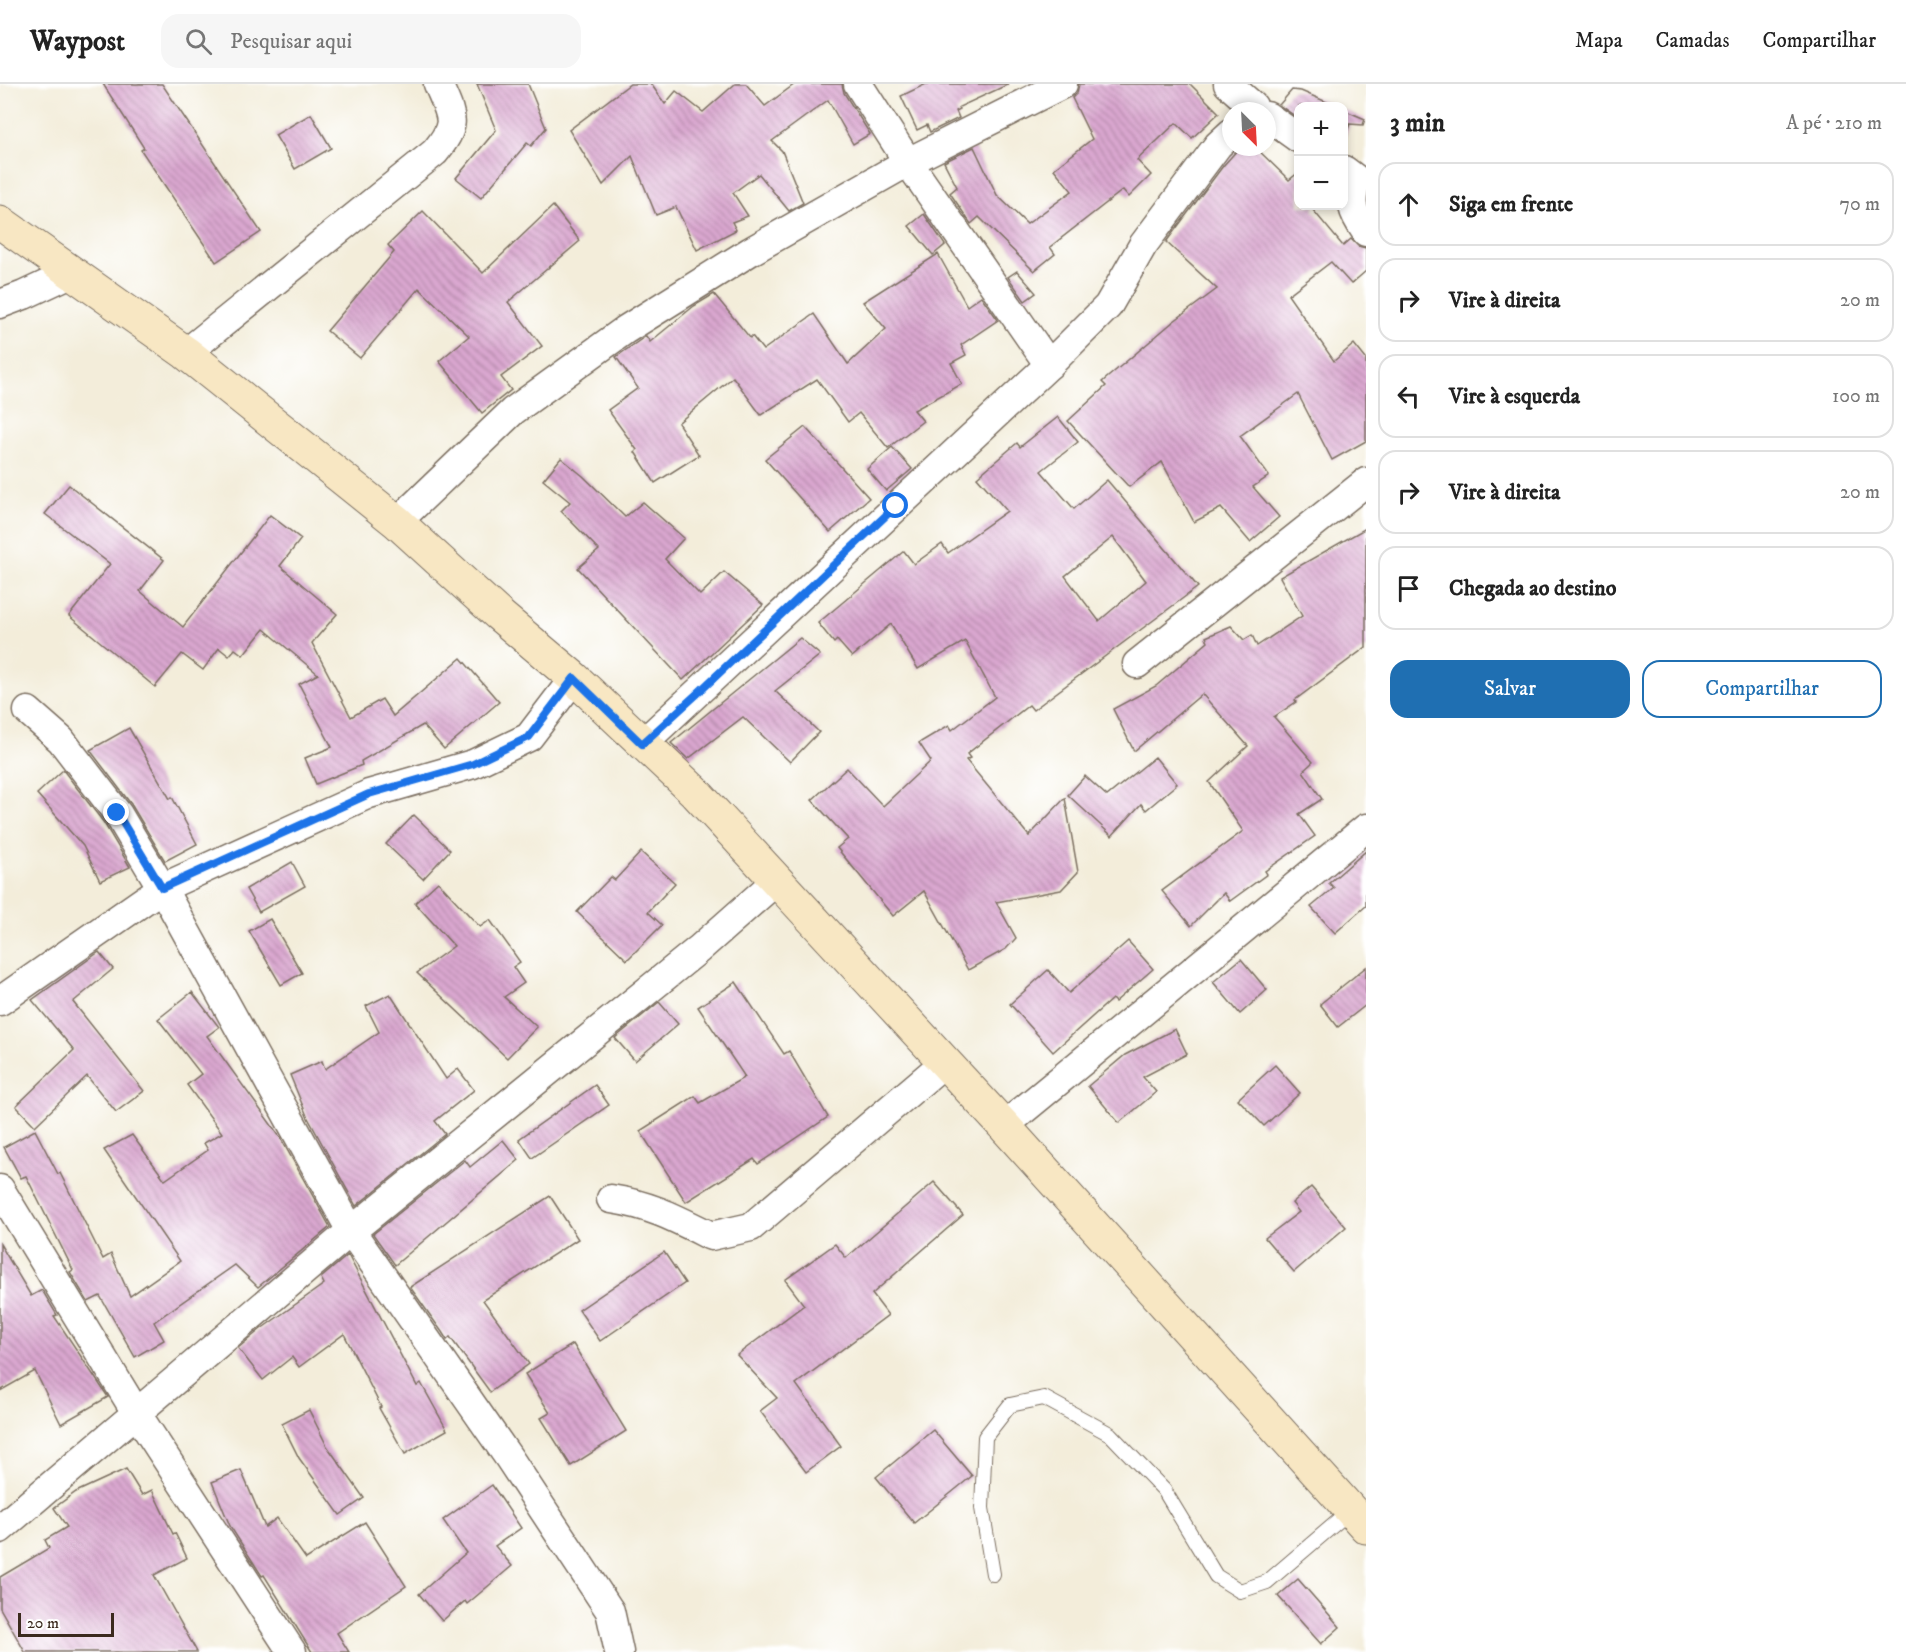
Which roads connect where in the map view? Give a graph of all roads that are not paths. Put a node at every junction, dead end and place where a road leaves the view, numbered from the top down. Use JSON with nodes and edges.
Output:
{"nodes":[{"id":1,"x":438,"y":84,"type":"edge"},
{"id":2,"x":858,"y":84,"type":"edge"},
{"id":3,"x":1063,"y":84,"type":"edge"},
{"id":4,"x":1228,"y":84,"type":"edge"},
{"id":5,"x":1247,"y":102,"type":"edge"},
{"id":6,"x":1276,"y":123,"type":"edge"},
{"id":7,"x":1294,"y":135,"type":"edge"},
{"id":8,"x":1222,"y":141,"type":"edge"},
{"id":9,"x":908,"y":162,"type":"junction"},
{"id":10,"x":1348,"y":173,"type":"edge"},
{"id":11,"x":0,"y":222,"type":"edge"},
{"id":12,"x":1366,"y":232,"type":"edge"},
{"id":13,"x":73,"y":272,"type":"junction"},
{"id":14,"x":0,"y":304,"type":"edge"},
{"id":15,"x":186,"y":353,"type":"junction"},
{"id":16,"x":1049,"y":365,"type":"junction"},
{"id":17,"x":1366,"y":482,"type":"edge"},
{"id":18,"x":397,"y":522,"type":"junction"},
{"id":19,"x":1137,"y":664,"type":"dead end"},
{"id":20,"x":574,"y":678,"type":"junction"},
{"id":21,"x":28,"y":711,"type":"dead end"},
{"id":22,"x":642,"y":744,"type":"junction"},
{"id":23,"x":1366,"y":828,"type":"edge"},
{"id":24,"x":777,"y":880,"type":"junction"},
{"id":25,"x":162,"y":888,"type":"junction"},
{"id":26,"x":0,"y":1002,"type":"edge"},
{"id":27,"x":945,"y":1062,"type":"junction"},
{"id":28,"x":1004,"y":1126,"type":"junction"},
{"id":29,"x":0,"y":1189,"type":"edge"},
{"id":30,"x":611,"y":1199,"type":"dead end"},
{"id":31,"x":351,"y":1231,"type":"junction"},
{"id":32,"x":137,"y":1414,"type":"junction"},
{"id":33,"x":1358,"y":1519,"type":"edge"},
{"id":34,"x":0,"y":1529,"type":"edge"},
{"id":35,"x":993,"y":1574,"type":"dead end"},
{"id":36,"x":292,"y":1652,"type":"edge"},
{"id":37,"x":619,"y":1652,"type":"edge"}],
"edges":[{"from":1,"to":15,"type":"street"},
{"from":2,"to":9,"type":"street"},
{"from":3,"to":9,"type":"street"},
{"from":4,"to":5,"type":"street"},
{"from":6,"to":7,"type":"street"},
{"from":8,"to":16,"type":"street"},
{"from":9,"to":16,"type":"street"},
{"from":9,"to":18,"type":"street"},
{"from":10,"to":12,"type":"street"},
{"from":11,"to":13,"type":"main road"},
{"from":13,"to":14,"type":"street"},
{"from":13,"to":15,"type":"main road"},
{"from":15,"to":18,"type":"main road"},
{"from":16,"to":22,"type":"street"},
{"from":17,"to":19,"type":"street"},
{"from":18,"to":20,"type":"main road"},
{"from":20,"to":22,"type":"main road"},
{"from":20,"to":25,"type":"street"},
{"from":21,"to":25,"type":"street"},
{"from":22,"to":24,"type":"main road"},
{"from":23,"to":28,"type":"street"},
{"from":24,"to":27,"type":"main road"},
{"from":24,"to":31,"type":"street"},
{"from":25,"to":26,"type":"street"},
{"from":25,"to":31,"type":"street"},
{"from":27,"to":28,"type":"main road"},
{"from":27,"to":30,"type":"street"},
{"from":28,"to":33,"type":"main road"},
{"from":29,"to":32,"type":"street"},
{"from":31,"to":32,"type":"street"},
{"from":31,"to":37,"type":"street"},
{"from":32,"to":34,"type":"street"},
{"from":32,"to":36,"type":"street"},
{"from":33,"to":35,"type":"lane"}]}
